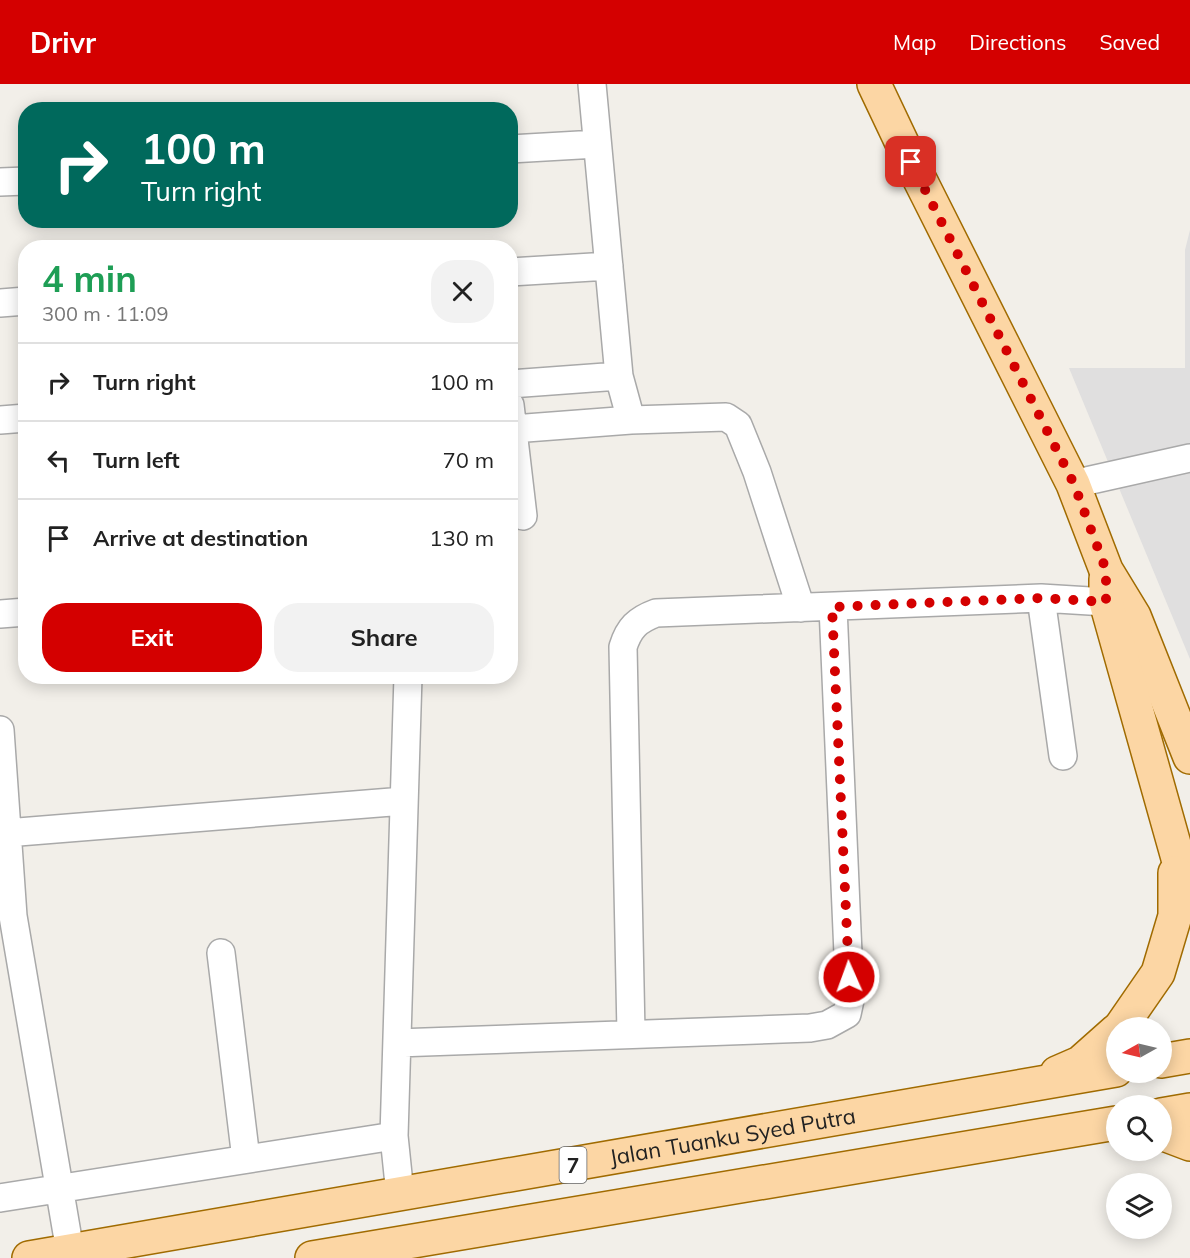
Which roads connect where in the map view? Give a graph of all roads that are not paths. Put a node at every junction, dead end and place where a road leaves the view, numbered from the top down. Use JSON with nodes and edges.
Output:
{"nodes":[{"id":1,"x":592,"y":84,"type":"edge"},
{"id":2,"x":874,"y":84,"type":"edge"},
{"id":3,"x":597,"y":144,"type":"junction"},
{"id":4,"x":518,"y":149,"type":"edge"},
{"id":5,"x":18,"y":181,"type":"edge"},
{"id":6,"x":0,"y":182,"type":"edge"},
{"id":7,"x":609,"y":266,"type":"junction"},
{"id":8,"x":518,"y":272,"type":"edge"},
{"id":9,"x":18,"y":302,"type":"edge"},
{"id":10,"x":0,"y":303,"type":"edge"},
{"id":11,"x":619,"y":376,"type":"junction"},
{"id":12,"x":518,"y":383,"type":"edge"},
{"id":13,"x":518,"y":417,"type":"edge"},
{"id":14,"x":18,"y":419,"type":"edge"},
{"id":15,"x":0,"y":420,"type":"edge"},
{"id":16,"x":631,"y":420,"type":"junction"},
{"id":17,"x":1190,"y":458,"type":"edge"},
{"id":18,"x":518,"y":471,"type":"edge"},
{"id":19,"x":1092,"y":479,"type":"junction"},
{"id":20,"x":523,"y":516,"type":"dead end"},
{"id":21,"x":1106,"y":570,"type":"junction"},
{"id":22,"x":1041,"y":598,"type":"junction"},
{"id":23,"x":1106,"y":602,"type":"junction"},
{"id":24,"x":832,"y":607,"type":"junction"},
{"id":25,"x":801,"y":608,"type":"junction"},
{"id":26,"x":18,"y":613,"type":"edge"},
{"id":27,"x":0,"y":614,"type":"edge"},
{"id":28,"x":1134,"y":616,"type":"junction"},
{"id":29,"x":408,"y":684,"type":"edge"},
{"id":30,"x":0,"y":730,"type":"edge"},
{"id":31,"x":1063,"y":756,"type":"dead end"},
{"id":32,"x":1190,"y":757,"type":"edge"},
{"id":33,"x":405,"y":801,"type":"junction"},
{"id":34,"x":2,"y":805,"type":"edge"},
{"id":35,"x":6,"y":833,"type":"junction"},
{"id":36,"x":1175,"y":856,"type":"junction"},
{"id":37,"x":1190,"y":901,"type":"edge"},
{"id":38,"x":7,"y":917,"type":"edge"},
{"id":39,"x":220,"y":953,"type":"dead end"},
{"id":40,"x":1128,"y":1017,"type":"edge"},
{"id":41,"x":631,"y":1033,"type":"junction"},
{"id":42,"x":1106,"y":1040,"type":"edge"},
{"id":43,"x":397,"y":1043,"type":"junction"},
{"id":44,"x":1190,"y":1056,"type":"edge"},
{"id":45,"x":1172,"y":1059,"type":"edge"},
{"id":46,"x":1106,"y":1072,"type":"edge"},
{"id":47,"x":1025,"y":1088,"type":"junction"},
{"id":48,"x":1190,"y":1110,"type":"edge"},
{"id":49,"x":1172,"y":1113,"type":"edge"},
{"id":50,"x":1106,"y":1125,"type":"edge"},
{"id":51,"x":394,"y":1136,"type":"junction"},
{"id":52,"x":1172,"y":1137,"type":"edge"},
{"id":53,"x":1190,"y":1144,"type":"edge"},
{"id":54,"x":246,"y":1159,"type":"junction"},
{"id":55,"x":59,"y":1189,"type":"junction"},
{"id":56,"x":400,"y":1194,"type":"junction"},
{"id":57,"x":0,"y":1198,"type":"edge"},
{"id":58,"x":70,"y":1251,"type":"junction"},
{"id":59,"x":29,"y":1258,"type":"edge"},
{"id":60,"x":312,"y":1258,"type":"edge"}],
"edges":[{"from":1,"to":3,"type":"street"},
{"from":2,"to":19,"type":"main road"},
{"from":3,"to":4,"type":"street"},
{"from":3,"to":7,"type":"street"},
{"from":5,"to":6,"type":"street"},
{"from":7,"to":8,"type":"street"},
{"from":7,"to":11,"type":"street"},
{"from":9,"to":10,"type":"street"},
{"from":11,"to":12,"type":"street"},
{"from":11,"to":16,"type":"street"},
{"from":13,"to":16,"type":"street"},
{"from":14,"to":15,"type":"street"},
{"from":16,"to":25,"type":"street"},
{"from":17,"to":19,"type":"street"},
{"from":18,"to":20,"type":"street"},
{"from":19,"to":21,"type":"main road"},
{"from":21,"to":23,"type":"main road"},
{"from":21,"to":28,"type":"main road"},
{"from":22,"to":23,"type":"street"},
{"from":22,"to":24,"type":"street"},
{"from":22,"to":31,"type":"street"},
{"from":23,"to":28,"type":"street"},
{"from":23,"to":36,"type":"main road"},
{"from":24,"to":25,"type":"street"},
{"from":24,"to":41,"type":"street"},
{"from":25,"to":41,"type":"street"},
{"from":26,"to":27,"type":"street"},
{"from":28,"to":32,"type":"main road"},
{"from":29,"to":33,"type":"street"},
{"from":30,"to":34,"type":"street"},
{"from":33,"to":35,"type":"street"},
{"from":33,"to":43,"type":"street"},
{"from":34,"to":35,"type":"street"},
{"from":35,"to":38,"type":"street"},
{"from":36,"to":37,"type":"main road"},
{"from":36,"to":40,"type":"main road"},
{"from":38,"to":55,"type":"street"},
{"from":39,"to":54,"type":"street"},
{"from":41,"to":43,"type":"street"},
{"from":42,"to":47,"type":"main road"},
{"from":43,"to":51,"type":"street"},
{"from":44,"to":45,"type":"main road"},
{"from":46,"to":47,"type":"main road","name":"Jalan Tuanku Syed Putra","number":"7"},
{"from":47,"to":56,"type":"main road","name":"Jalan Tuanku Syed Putra","number":"7"},
{"from":48,"to":49,"type":"main road"},
{"from":50,"to":60,"type":"main road","number":"7"},
{"from":51,"to":54,"type":"street"},
{"from":51,"to":56,"type":"street"},
{"from":52,"to":53,"type":"main road"},
{"from":54,"to":55,"type":"street"},
{"from":55,"to":57,"type":"street"},
{"from":55,"to":58,"type":"street"},
{"from":56,"to":58,"type":"main road","name":"Jalan Tuanku Syed Putra","number":"7"},
{"from":58,"to":59,"type":"main road","name":"Jalan Tuanku Syed Putra","number":"7"}]}
